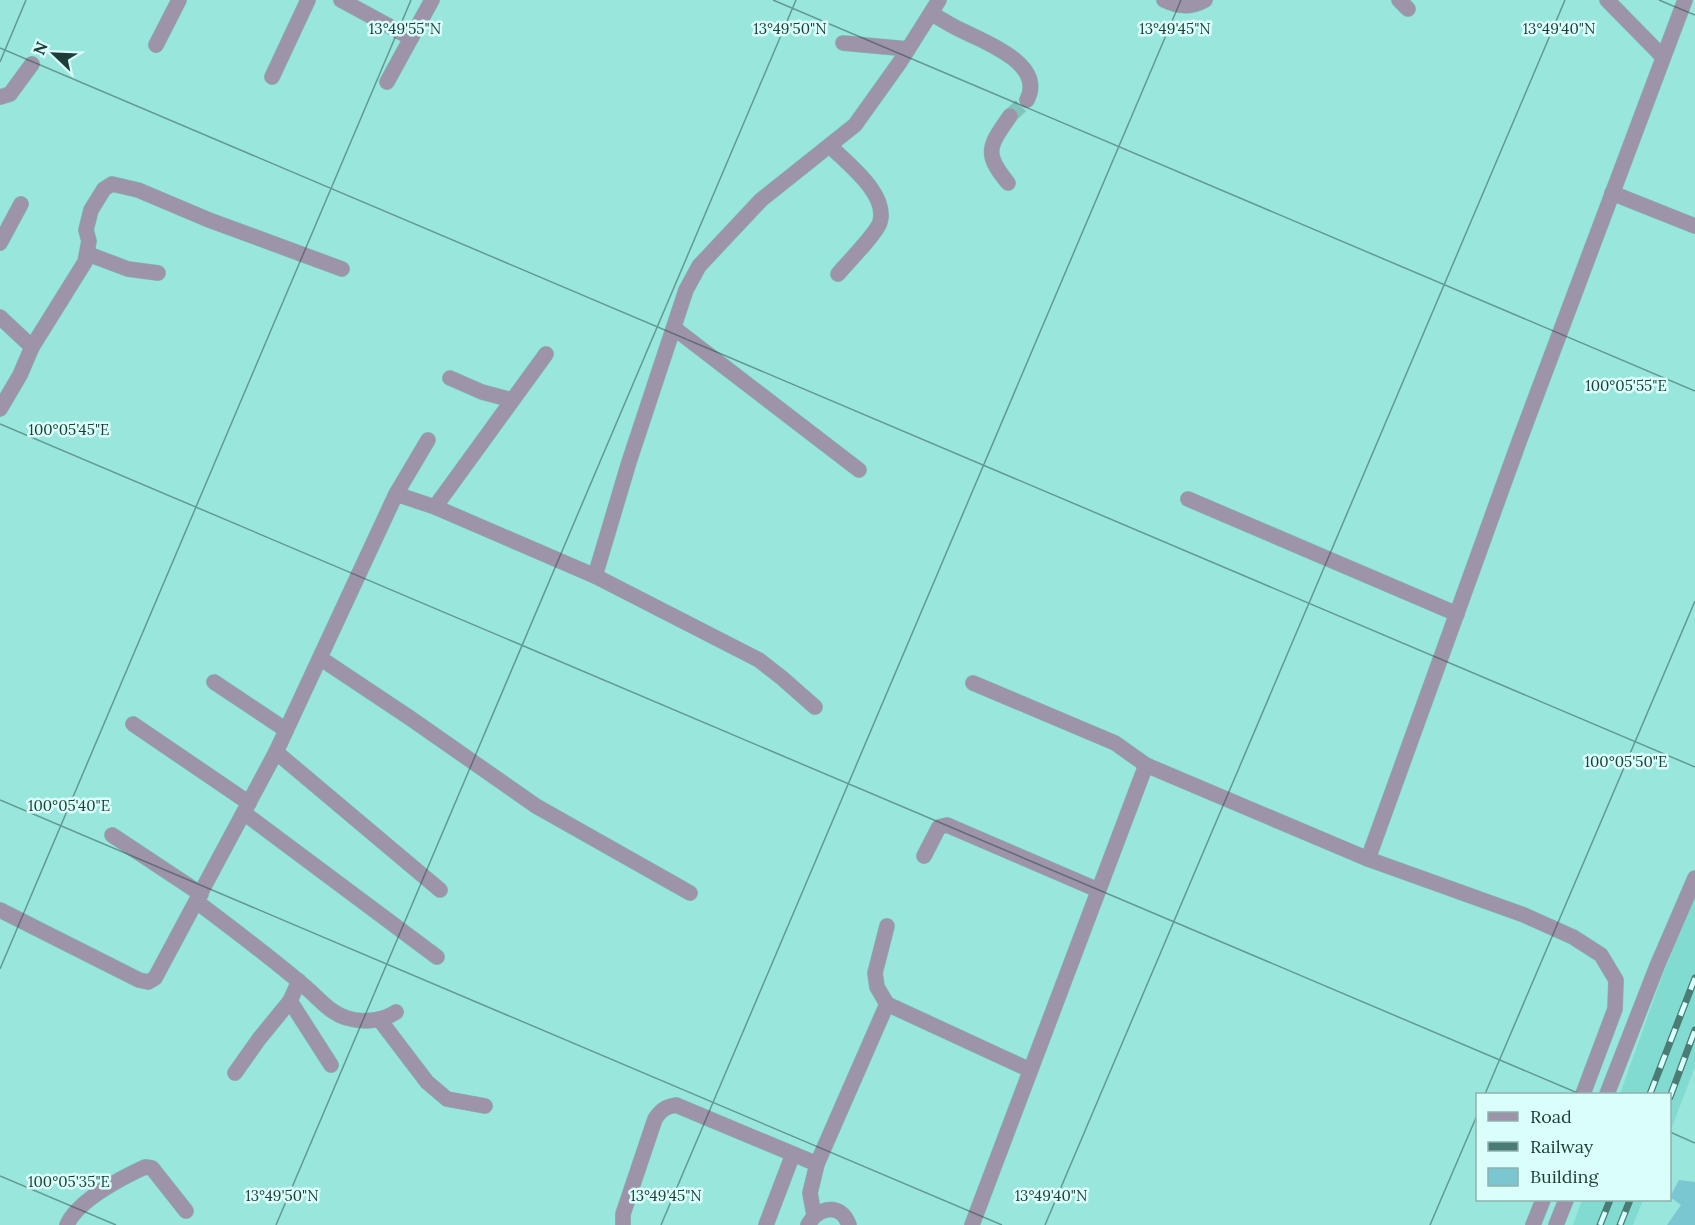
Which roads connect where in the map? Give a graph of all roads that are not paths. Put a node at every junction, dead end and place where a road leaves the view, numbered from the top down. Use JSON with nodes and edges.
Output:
{"nodes":[{"id":1,"x":308,"y":0,"type":"edge"},
{"id":2,"x":342,"y":0,"type":"edge"},
{"id":3,"x":432,"y":0,"type":"edge"},
{"id":4,"x":939,"y":0,"type":"edge"},
{"id":5,"x":1164,"y":0,"type":"edge"},
{"id":6,"x":1205,"y":0,"type":"edge"},
{"id":7,"x":1607,"y":0,"type":"edge"},
{"id":8,"x":1685,"y":0,"type":"edge"},
{"id":9,"x":177,"y":1,"type":"edge"},
{"id":10,"x":932,"y":14,"type":"junction"},
{"id":11,"x":411,"y":38,"type":"junction"},
{"id":12,"x":843,"y":43,"type":"dead end"},
{"id":13,"x":156,"y":45,"type":"dead end"},
{"id":14,"x":908,"y":49,"type":"junction"},
{"id":15,"x":1663,"y":57,"type":"junction"},
{"id":16,"x":32,"y":64,"type":"dead end"},
{"id":17,"x":272,"y":77,"type":"dead end"},
{"id":18,"x":387,"y":82,"type":"dead end"},
{"id":19,"x":0,"y":97,"type":"edge"},
{"id":20,"x":1027,"y":100,"type":"dead end"},
{"id":21,"x":1010,"y":116,"type":"tunnel mouth"},
{"id":22,"x":830,"y":147,"type":"junction"},
{"id":23,"x":1008,"y":183,"type":"dead end"},
{"id":24,"x":1612,"y":193,"type":"junction"},
{"id":25,"x":21,"y":204,"type":"dead end"},
{"id":26,"x":1695,"y":226,"type":"edge"},
{"id":27,"x":0,"y":243,"type":"edge"},
{"id":28,"x":88,"y":255,"type":"junction"},
{"id":29,"x":342,"y":269,"type":"dead end"},
{"id":30,"x":158,"y":273,"type":"dead end"},
{"id":31,"x":838,"y":273,"type":"dead end"},
{"id":32,"x":0,"y":317,"type":"edge"},
{"id":33,"x":674,"y":328,"type":"junction"},
{"id":34,"x":32,"y":347,"type":"junction"},
{"id":35,"x":546,"y":354,"type":"dead end"},
{"id":36,"x":450,"y":378,"type":"dead end"},
{"id":37,"x":512,"y":400,"type":"junction"},
{"id":38,"x":0,"y":409,"type":"edge"},
{"id":39,"x":428,"y":440,"type":"dead end"},
{"id":40,"x":859,"y":470,"type":"dead end"},
{"id":41,"x":396,"y":494,"type":"junction"},
{"id":42,"x":1188,"y":499,"type":"dead end"},
{"id":43,"x":435,"y":507,"type":"junction"},
{"id":44,"x":595,"y":576,"type":"junction"},
{"id":45,"x":1456,"y":614,"type":"junction"},
{"id":46,"x":320,"y":658,"type":"junction"},
{"id":47,"x":214,"y":682,"type":"dead end"},
{"id":48,"x":973,"y":683,"type":"dead end"},
{"id":49,"x":815,"y":708,"type":"dead end"},
{"id":50,"x":133,"y":724,"type":"dead end"},
{"id":51,"x":286,"y":730,"type":"junction"},
{"id":52,"x":276,"y":752,"type":"junction"},
{"id":53,"x":1146,"y":765,"type":"junction"},
{"id":54,"x":246,"y":808,"type":"junction"},
{"id":55,"x":112,"y":835,"type":"dead end"},
{"id":56,"x":924,"y":855,"type":"dead end"},
{"id":57,"x":1368,"y":859,"type":"junction"},
{"id":58,"x":1695,"y":878,"type":"edge"},
{"id":59,"x":440,"y":890,"type":"dead end"},
{"id":60,"x":1098,"y":890,"type":"junction"},
{"id":61,"x":690,"y":893,"type":"dead end"},
{"id":62,"x":199,"y":898,"type":"junction"},
{"id":63,"x":0,"y":910,"type":"edge"},
{"id":64,"x":887,"y":926,"type":"dead end"},
{"id":65,"x":437,"y":957,"type":"dead end"},
{"id":66,"x":299,"y":981,"type":"junction"},
{"id":67,"x":290,"y":1001,"type":"junction"},
{"id":68,"x":887,"y":1004,"type":"junction"},
{"id":69,"x":396,"y":1012,"type":"dead end"},
{"id":70,"x":379,"y":1019,"type":"junction"},
{"id":71,"x":331,"y":1065,"type":"dead end"},
{"id":72,"x":1030,"y":1070,"type":"junction"},
{"id":73,"x":235,"y":1073,"type":"dead end"},
{"id":74,"x":1583,"y":1093,"type":"edge"},
{"id":75,"x":1608,"y":1093,"type":"edge"},
{"id":76,"x":485,"y":1106,"type":"dead end"},
{"id":77,"x":793,"y":1154,"type":"junction"},
{"id":78,"x":817,"y":1164,"type":"junction"},
{"id":79,"x":1543,"y":1201,"type":"edge"},
{"id":80,"x":1566,"y":1201,"type":"edge"},
{"id":81,"x":186,"y":1212,"type":"dead end"},
{"id":82,"x":811,"y":1220,"type":"edge"},
{"id":83,"x":67,"y":1225,"type":"edge"},
{"id":84,"x":623,"y":1225,"type":"edge"},
{"id":85,"x":766,"y":1225,"type":"edge"},
{"id":86,"x":849,"y":1225,"type":"edge"},
{"id":87,"x":972,"y":1225,"type":"edge"},
{"id":88,"x":1533,"y":1225,"type":"edge"},
{"id":89,"x":1556,"y":1225,"type":"edge"}],
"edges":[{"from":1,"to":17,"type":"street"},
{"from":2,"to":11,"type":"street"},
{"from":3,"to":11,"type":"street"},
{"from":4,"to":10,"type":"street"},
{"from":5,"to":6,"type":"street"},
{"from":7,"to":15,"type":"street"},
{"from":8,"to":15,"type":"street"},
{"from":9,"to":13,"type":"street"},
{"from":10,"to":14,"type":"street"},
{"from":10,"to":20,"type":"street"},
{"from":11,"to":18,"type":"street"},
{"from":12,"to":14,"type":"street"},
{"from":14,"to":22,"type":"street"},
{"from":15,"to":24,"type":"street"},
{"from":16,"to":19,"type":"street"},
{"from":21,"to":23,"type":"street"},
{"from":22,"to":31,"type":"street"},
{"from":22,"to":33,"type":"street"},
{"from":24,"to":26,"type":"street"},
{"from":24,"to":45,"type":"street"},
{"from":25,"to":27,"type":"street"},
{"from":28,"to":29,"type":"street"},
{"from":28,"to":30,"type":"street"},
{"from":28,"to":34,"type":"street"},
{"from":32,"to":34,"type":"street"},
{"from":33,"to":40,"type":"street"},
{"from":33,"to":44,"type":"street"},
{"from":34,"to":38,"type":"street"},
{"from":35,"to":37,"type":"street"},
{"from":36,"to":37,"type":"street"},
{"from":37,"to":43,"type":"street"},
{"from":39,"to":41,"type":"street"},
{"from":41,"to":43,"type":"street"},
{"from":41,"to":46,"type":"street"},
{"from":42,"to":45,"type":"street"},
{"from":43,"to":44,"type":"street"},
{"from":44,"to":49,"type":"street"},
{"from":45,"to":57,"type":"street"},
{"from":46,"to":51,"type":"street"},
{"from":46,"to":61,"type":"street"},
{"from":47,"to":51,"type":"street"},
{"from":48,"to":53,"type":"street"},
{"from":50,"to":54,"type":"street"},
{"from":51,"to":52,"type":"street"},
{"from":52,"to":54,"type":"street"},
{"from":52,"to":59,"type":"street"},
{"from":53,"to":57,"type":"street"},
{"from":53,"to":60,"type":"street"},
{"from":54,"to":62,"type":"street"},
{"from":54,"to":65,"type":"street"},
{"from":55,"to":62,"type":"street"},
{"from":56,"to":60,"type":"street"},
{"from":57,"to":74,"type":"street"},
{"from":58,"to":75,"type":"street"},
{"from":60,"to":72,"type":"street"},
{"from":62,"to":63,"type":"street"},
{"from":62,"to":66,"type":"street"},
{"from":64,"to":68,"type":"street"},
{"from":66,"to":67,"type":"street"},
{"from":66,"to":70,"type":"street"},
{"from":67,"to":71,"type":"street"},
{"from":67,"to":73,"type":"street"},
{"from":68,"to":72,"type":"street"},
{"from":68,"to":78,"type":"street"},
{"from":69,"to":70,"type":"street"},
{"from":70,"to":76,"type":"street"},
{"from":72,"to":87,"type":"street"},
{"from":77,"to":78,"type":"street"},
{"from":77,"to":84,"type":"street"},
{"from":77,"to":85,"type":"street"},
{"from":78,"to":82,"type":"street"},
{"from":79,"to":88,"type":"street"},
{"from":80,"to":89,"type":"street"},
{"from":81,"to":83,"type":"street"},
{"from":82,"to":86,"type":"street"}]}
